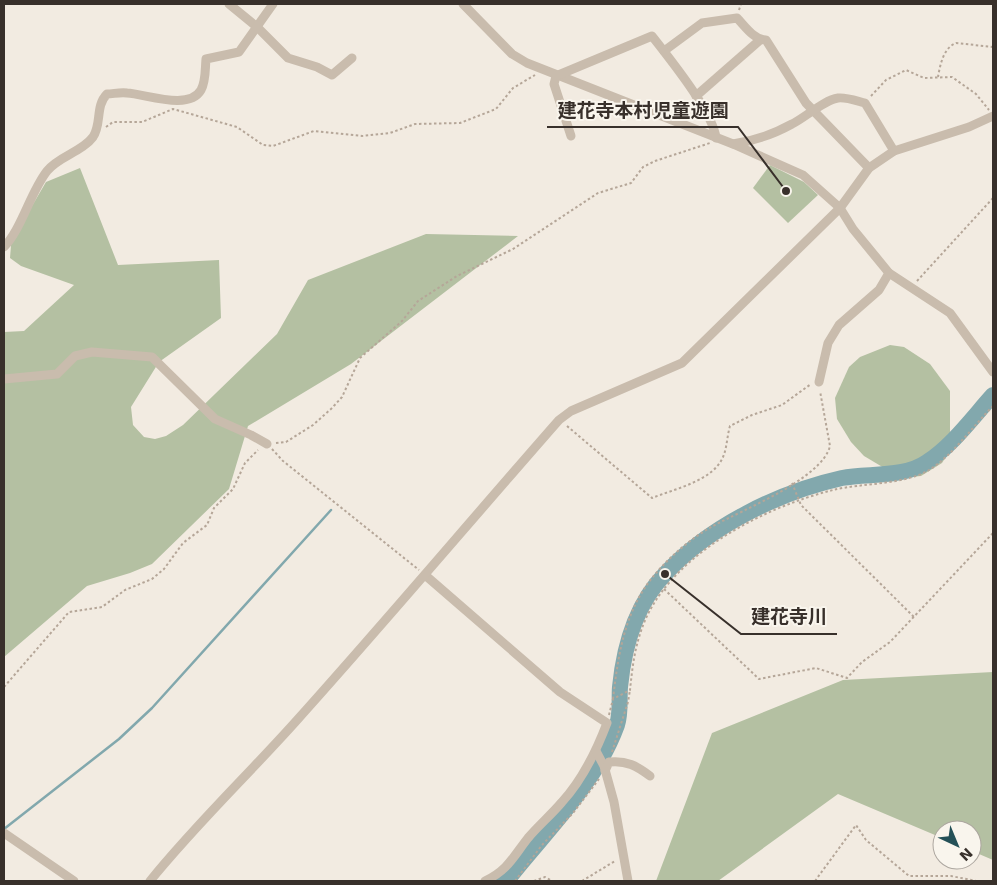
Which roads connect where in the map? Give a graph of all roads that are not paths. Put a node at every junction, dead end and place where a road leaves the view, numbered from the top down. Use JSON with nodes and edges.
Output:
{"nodes":[{"id":1,"x":229,"y":4,"type":"edge"},
{"id":2,"x":273,"y":4,"type":"edge"},
{"id":3,"x":463,"y":4,"type":"edge"},
{"id":4,"x":257,"y":27,"type":"junction"},
{"id":5,"x":760,"y":40,"type":"junction"},
{"id":6,"x":664,"y":51,"type":"junction"},
{"id":7,"x":352,"y":58,"type":"dead end"},
{"id":8,"x":556,"y":76,"type":"junction"},
{"id":9,"x":696,"y":96,"type":"junction"},
{"id":10,"x":814,"y":112,"type":"junction"},
{"id":11,"x":993,"y":116,"type":"edge"},
{"id":12,"x":571,"y":136,"type":"dead end"},
{"id":13,"x":716,"y":138,"type":"junction"},
{"id":14,"x":733,"y":144,"type":"junction"},
{"id":15,"x":894,"y":151,"type":"junction"},
{"id":16,"x":869,"y":168,"type":"junction"},
{"id":17,"x":840,"y":208,"type":"junction"},
{"id":18,"x":4,"y":247,"type":"edge"},
{"id":19,"x":889,"y":274,"type":"junction"},
{"id":20,"x":993,"y":372,"type":"edge"},
{"id":21,"x":4,"y":380,"type":"edge"},
{"id":22,"x":819,"y":382,"type":"road end"},
{"id":23,"x":267,"y":444,"type":"road end"},
{"id":24,"x":425,"y":575,"type":"junction"},
{"id":25,"x":597,"y":753,"type":"junction"},
{"id":26,"x":606,"y":766,"type":"junction"},
{"id":27,"x":650,"y":776,"type":"dead end"},
{"id":28,"x":4,"y":833,"type":"edge"},
{"id":29,"x":74,"y":881,"type":"edge"},
{"id":30,"x":150,"y":881,"type":"edge"},
{"id":31,"x":485,"y":881,"type":"edge"},
{"id":32,"x":628,"y":881,"type":"edge"}],
"edges":[{"from":1,"to":4,"type":"street"},
{"from":2,"to":4,"type":"street"},
{"from":3,"to":8,"type":"street"},
{"from":4,"to":7,"type":"street"},
{"from":4,"to":18,"type":"street"},
{"from":5,"to":6,"type":"street"},
{"from":5,"to":9,"type":"street"},
{"from":5,"to":10,"type":"street"},
{"from":6,"to":8,"type":"street"},
{"from":6,"to":9,"type":"street"},
{"from":8,"to":12,"type":"street"},
{"from":8,"to":13,"type":"street"},
{"from":9,"to":13,"type":"street"},
{"from":10,"to":14,"type":"street"},
{"from":10,"to":15,"type":"street"},
{"from":10,"to":16,"type":"street"},
{"from":11,"to":15,"type":"street"},
{"from":13,"to":14,"type":"street"},
{"from":14,"to":17,"type":"street"},
{"from":15,"to":16,"type":"street"},
{"from":16,"to":17,"type":"street"},
{"from":17,"to":19,"type":"street"},
{"from":17,"to":24,"type":"street"},
{"from":19,"to":20,"type":"street"},
{"from":19,"to":22,"type":"street"},
{"from":21,"to":23,"type":"street"},
{"from":24,"to":25,"type":"street"},
{"from":24,"to":30,"type":"street"},
{"from":25,"to":26,"type":"street"},
{"from":25,"to":31,"type":"street"},
{"from":26,"to":27,"type":"street"},
{"from":26,"to":32,"type":"street"},
{"from":28,"to":29,"type":"street"}]}
